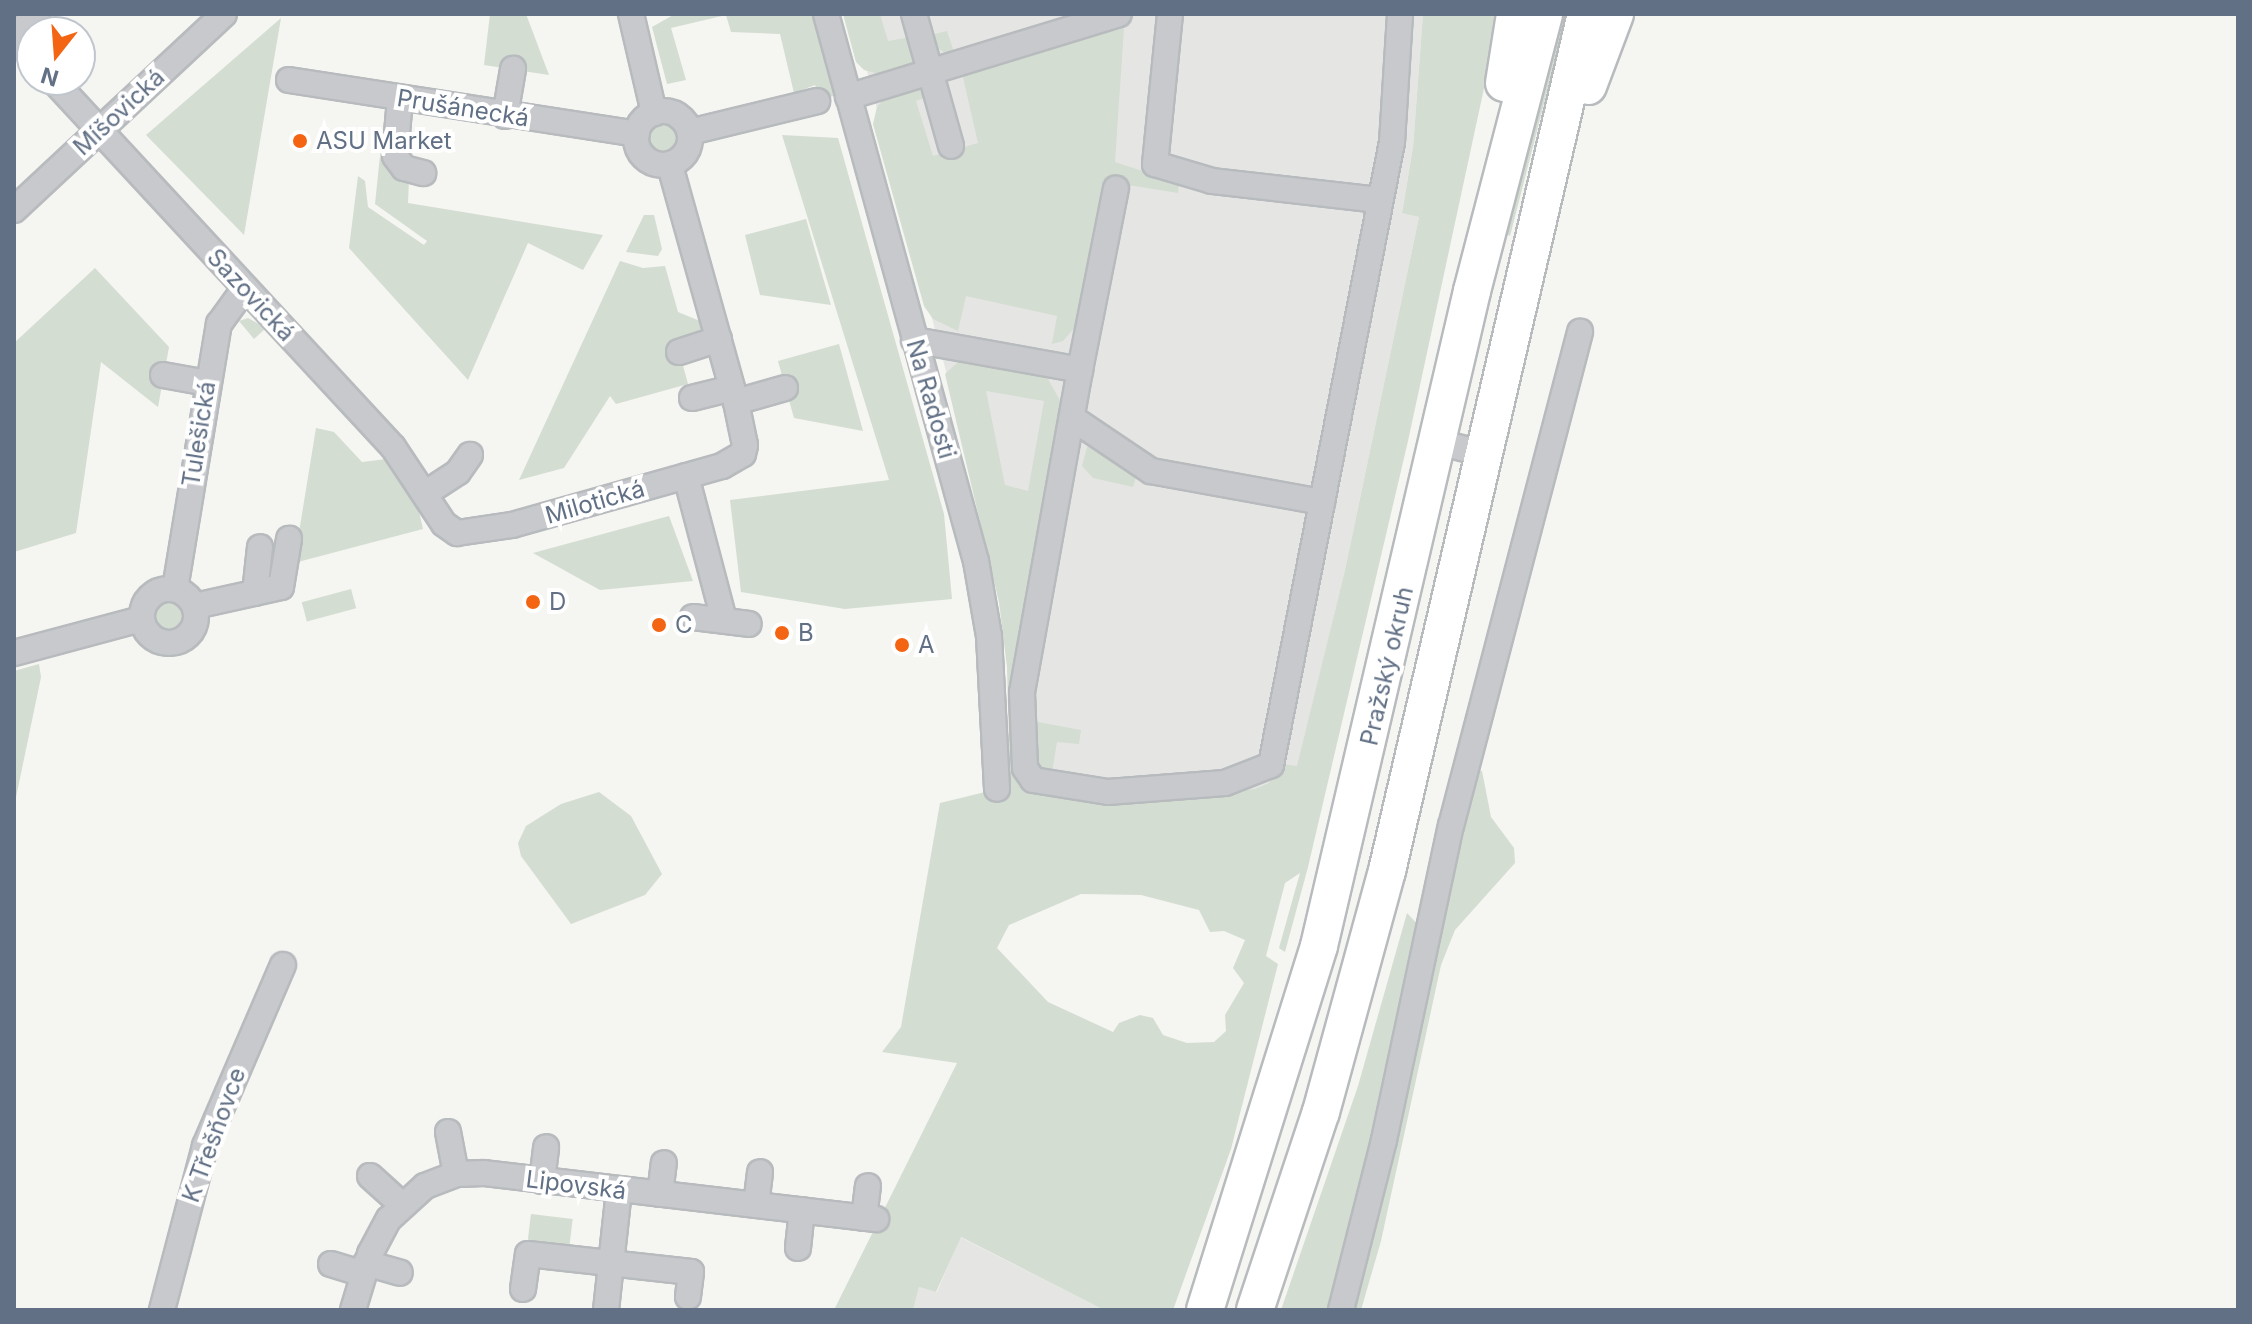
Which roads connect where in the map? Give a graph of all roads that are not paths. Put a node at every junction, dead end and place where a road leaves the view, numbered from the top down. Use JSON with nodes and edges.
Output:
{"nodes":[{"id":1,"x":37,"y":14,"type":"edge"},
{"id":2,"x":224,"y":14,"type":"edge"},
{"id":3,"x":631,"y":14,"type":"edge"},
{"id":4,"x":826,"y":14,"type":"edge"},
{"id":5,"x":914,"y":14,"type":"edge"},
{"id":6,"x":1119,"y":14,"type":"edge"},
{"id":7,"x":1170,"y":14,"type":"edge"},
{"id":8,"x":1400,"y":14,"type":"edge"},
{"id":9,"x":1515,"y":14,"type":"edge"},
{"id":10,"x":1544,"y":14,"type":"edge"},
{"id":11,"x":1586,"y":14,"type":"edge"},
{"id":12,"x":1615,"y":14,"type":"edge"},
{"id":13,"x":14,"y":36,"type":"edge"},
{"id":14,"x":513,"y":69,"type":"dead end"},
{"id":15,"x":930,"y":71,"type":"junction"},
{"id":16,"x":289,"y":80,"type":"dead end"},
{"id":17,"x":68,"y":96,"type":"edge"},
{"id":18,"x":848,"y":97,"type":"junction"},
{"id":19,"x":400,"y":99,"type":"junction"},
{"id":20,"x":817,"y":101,"type":"dead end"},
{"id":21,"x":654,"y":113,"type":"junction"},
{"id":22,"x":505,"y":116,"type":"junction"},
{"id":23,"x":100,"y":130,"type":"junction"},
{"id":24,"x":690,"y":132,"type":"junction"},
{"id":25,"x":637,"y":134,"type":"junction"},
{"id":26,"x":951,"y":146,"type":"dead end"},
{"id":27,"x":670,"y":165,"type":"junction"},
{"id":28,"x":423,"y":173,"type":"dead end"},
{"id":29,"x":1116,"y":189,"type":"dead end"},
{"id":30,"x":1380,"y":200,"type":"junction"},
{"id":31,"x":14,"y":210,"type":"edge"},
{"id":32,"x":1538,"y":219,"type":"junction"},
{"id":33,"x":245,"y":288,"type":"junction"},
{"id":34,"x":1472,"y":291,"type":"junction"},
{"id":35,"x":1580,"y":332,"type":"dead end"},
{"id":36,"x":719,"y":339,"type":"junction"},
{"id":37,"x":914,"y":340,"type":"junction"},
{"id":38,"x":679,"y":352,"type":"dead end"},
{"id":39,"x":1080,"y":370,"type":"junction"},
{"id":40,"x":163,"y":375,"type":"dead end"},
{"id":41,"x":207,"y":383,"type":"junction"},
{"id":42,"x":785,"y":388,"type":"dead end"},
{"id":43,"x":734,"y":395,"type":"junction"},
{"id":44,"x":692,"y":398,"type":"dead end"},
{"id":45,"x":1072,"y":418,"type":"junction"},
{"id":46,"x":1438,"y":442,"type":"junction"},
{"id":47,"x":1485,"y":454,"type":"junction"},
{"id":48,"x":470,"y":455,"type":"dead end"},
{"id":49,"x":686,"y":476,"type":"junction"},
{"id":50,"x":426,"y":493,"type":"junction"},
{"id":51,"x":1322,"y":502,"type":"junction"},
{"id":52,"x":440,"y":517,"type":"joint"},
{"id":53,"x":289,"y":539,"type":"dead end"},
{"id":54,"x":260,"y":547,"type":"dead end"},
{"id":55,"x":175,"y":589,"type":"junction"},
{"id":56,"x":255,"y":593,"type":"junction"},
{"id":57,"x":195,"y":606,"type":"junction"},
{"id":58,"x":693,"y":617,"type":"dead end"},
{"id":59,"x":141,"y":619,"type":"junction"},
{"id":60,"x":724,"y":620,"type":"junction"},
{"id":61,"x":749,"y":624,"type":"dead end"},
{"id":62,"x":14,"y":653,"type":"edge"},
{"id":63,"x":997,"y":789,"type":"dead end"},
{"id":64,"x":283,"y":965,"type":"dead end"},
{"id":65,"x":448,"y":1132,"type":"dead end"},
{"id":66,"x":546,"y":1147,"type":"dead end"},
{"id":67,"x":664,"y":1163,"type":"dead end"},
{"id":68,"x":760,"y":1172,"type":"dead end"},
{"id":69,"x":456,"y":1174,"type":"junction"},
{"id":70,"x":370,"y":1176,"type":"dead end"},
{"id":71,"x":542,"y":1181,"type":"junction"},
{"id":72,"x":868,"y":1186,"type":"dead end"},
{"id":73,"x":619,"y":1190,"type":"junction"},
{"id":74,"x":660,"y":1194,"type":"junction"},
{"id":75,"x":401,"y":1204,"type":"junction"},
{"id":76,"x":756,"y":1205,"type":"junction"},
{"id":77,"x":802,"y":1210,"type":"junction"},
{"id":78,"x":798,"y":1248,"type":"dead end"},
{"id":79,"x":610,"y":1262,"type":"junction"},
{"id":80,"x":331,"y":1264,"type":"dead end"},
{"id":81,"x":364,"y":1269,"type":"junction"},
{"id":82,"x":400,"y":1273,"type":"dead end"},
{"id":83,"x":523,"y":1289,"type":"dead end"},
{"id":84,"x":688,"y":1297,"type":"dead end"},
{"id":85,"x":162,"y":1310,"type":"edge"},
{"id":86,"x":353,"y":1310,"type":"edge"},
{"id":87,"x":606,"y":1310,"type":"edge"},
{"id":88,"x":1205,"y":1310,"type":"edge"},
{"id":89,"x":1255,"y":1310,"type":"edge"},
{"id":90,"x":1341,"y":1310,"type":"edge"}],
"edges":[{"from":1,"to":13,"type":"street"},
{"from":2,"to":23,"type":"street","name":"Míšovická"},
{"from":3,"to":21,"type":"street"},
{"from":4,"to":18,"type":"street","name":"Na Radosti"},
{"from":5,"to":15,"type":"street"},
{"from":6,"to":15,"type":"street"},
{"from":7,"to":30,"type":"street"},
{"from":8,"to":30,"type":"street"},
{"from":9,"to":34,"type":"highway"},
{"from":10,"to":34,"type":"highway","name":"Pražský okruh"},
{"from":11,"to":32,"type":"highway","name":"Pražský okruh"},
{"from":12,"to":32,"type":"highway"},
{"from":14,"to":22,"type":"street"},
{"from":15,"to":18,"type":"street"},
{"from":15,"to":26,"type":"street"},
{"from":16,"to":19,"type":"street","name":"Prušánecká"},
{"from":17,"to":23,"type":"street","name":"Sazovická"},
{"from":18,"to":37,"type":"street","name":"Na Radosti"},
{"from":19,"to":22,"type":"street","name":"Prušánecká"},
{"from":19,"to":28,"type":"street"},
{"from":20,"to":24,"type":"street"},
{"from":21,"to":24,"type":"street"},
{"from":21,"to":25,"type":"street"},
{"from":22,"to":25,"type":"street","name":"Prušánecká"},
{"from":23,"to":31,"type":"street","name":"Míšovická"},
{"from":23,"to":33,"type":"street","name":"Sazovická"},
{"from":24,"to":27,"type":"street"},
{"from":25,"to":27,"type":"street"},
{"from":27,"to":36,"type":"street"},
{"from":29,"to":39,"type":"street"},
{"from":30,"to":51,"type":"street"},
{"from":32,"to":47,"type":"highway","name":"Pražský okruh"},
{"from":33,"to":41,"type":"street","name":"Tulešická"},
{"from":33,"to":50,"type":"street","name":"Sazovická"},
{"from":34,"to":46,"type":"highway","name":"Pražský okruh"},
{"from":35,"to":90,"type":"street"},
{"from":36,"to":38,"type":"street"},
{"from":36,"to":43,"type":"street"},
{"from":37,"to":39,"type":"street"},
{"from":37,"to":63,"type":"street","name":"Na Radosti"},
{"from":39,"to":45,"type":"street"},
{"from":40,"to":41,"type":"street"},
{"from":41,"to":55,"type":"street","name":"Tulešická"},
{"from":42,"to":43,"type":"street"},
{"from":43,"to":44,"type":"street"},
{"from":43,"to":49,"type":"street","name":"Milotická"},
{"from":45,"to":51,"type":"street"},
{"from":45,"to":51,"type":"street"},
{"from":46,"to":47,"type":"street"},
{"from":46,"to":88,"type":"highway","name":"Pražský okruh"},
{"from":47,"to":89,"type":"highway","name":"Pražský okruh"},
{"from":48,"to":50,"type":"street"},
{"from":49,"to":52,"type":"street","name":"Milotická"},
{"from":49,"to":60,"type":"street"},
{"from":50,"to":52,"type":"street","name":"Sazovická"},
{"from":53,"to":56,"type":"street"},
{"from":54,"to":56,"type":"street"},
{"from":55,"to":57,"type":"street"},
{"from":55,"to":59,"type":"street"},
{"from":56,"to":57,"type":"street"},
{"from":57,"to":59,"type":"street"},
{"from":58,"to":60,"type":"street"},
{"from":59,"to":62,"type":"street"},
{"from":60,"to":61,"type":"street"},
{"from":64,"to":85,"type":"street","name":"K Třešňovce"},
{"from":65,"to":69,"type":"street"},
{"from":66,"to":71,"type":"street"},
{"from":67,"to":74,"type":"street"},
{"from":68,"to":76,"type":"street"},
{"from":69,"to":71,"type":"street","name":"Lipovská"},
{"from":69,"to":75,"type":"street"},
{"from":70,"to":75,"type":"street"},
{"from":71,"to":73,"type":"street","name":"Lipovská"},
{"from":72,"to":77,"type":"street","name":"Lipovská"},
{"from":73,"to":74,"type":"street","name":"Lipovská"},
{"from":73,"to":79,"type":"street"},
{"from":74,"to":76,"type":"street","name":"Lipovská"},
{"from":75,"to":81,"type":"street"},
{"from":76,"to":77,"type":"street","name":"Lipovská"},
{"from":77,"to":78,"type":"street"},
{"from":79,"to":83,"type":"street"},
{"from":79,"to":84,"type":"street"},
{"from":79,"to":87,"type":"street"},
{"from":80,"to":81,"type":"street"},
{"from":81,"to":82,"type":"street"},
{"from":81,"to":86,"type":"street"}]}
